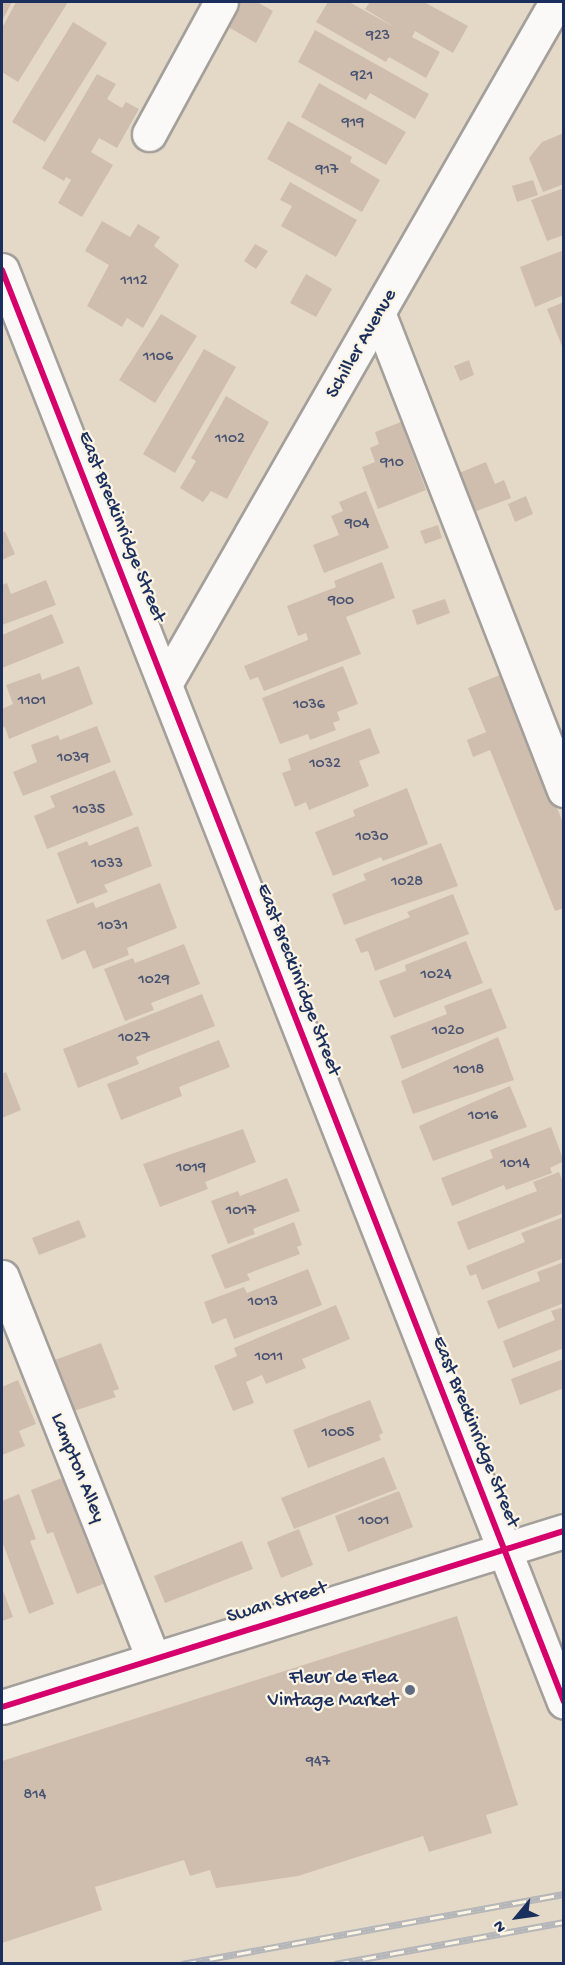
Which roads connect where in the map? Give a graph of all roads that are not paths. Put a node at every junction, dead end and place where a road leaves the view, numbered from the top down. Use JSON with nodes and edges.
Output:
{"nodes":[{"id":1,"x":221,"y":2,"type":"edge"},
{"id":2,"x":556,"y":2,"type":"edge"},
{"id":3,"x":149,"y":134,"type":"dead end"},
{"id":4,"x":2,"y":270,"type":"edge"},
{"id":5,"x":379,"y":315,"type":"junction"},
{"id":6,"x":165,"y":684,"type":"junction"},
{"id":7,"x":564,"y":790,"type":"edge"},
{"id":8,"x":2,"y":1277,"type":"edge"},
{"id":9,"x":564,"y":1531,"type":"edge"},
{"id":10,"x":504,"y":1549,"type":"junction"},
{"id":11,"x":153,"y":1659,"type":"junction"},
{"id":12,"x":564,"y":1702,"type":"edge"},
{"id":13,"x":2,"y":1707,"type":"edge"}],
"edges":[{"from":1,"to":3,"type":"street"},
{"from":2,"to":5,"type":"street","name":"Schiller Avenue"},
{"from":4,"to":6,"type":"street","name":"East Breckinridge Street"},
{"from":5,"to":6,"type":"street","name":"Schiller Avenue"},
{"from":5,"to":7,"type":"street"},
{"from":6,"to":10,"type":"street","name":"East Breckinridge Street"},
{"from":8,"to":11,"type":"street","name":"Lampton Alley"},
{"from":9,"to":10,"type":"street","name":"Swan Street"},
{"from":10,"to":11,"type":"street","name":"Swan Street"},
{"from":10,"to":12,"type":"street","name":"East Breckinridge Street"},
{"from":11,"to":13,"type":"street","name":"Swan Street"}]}
